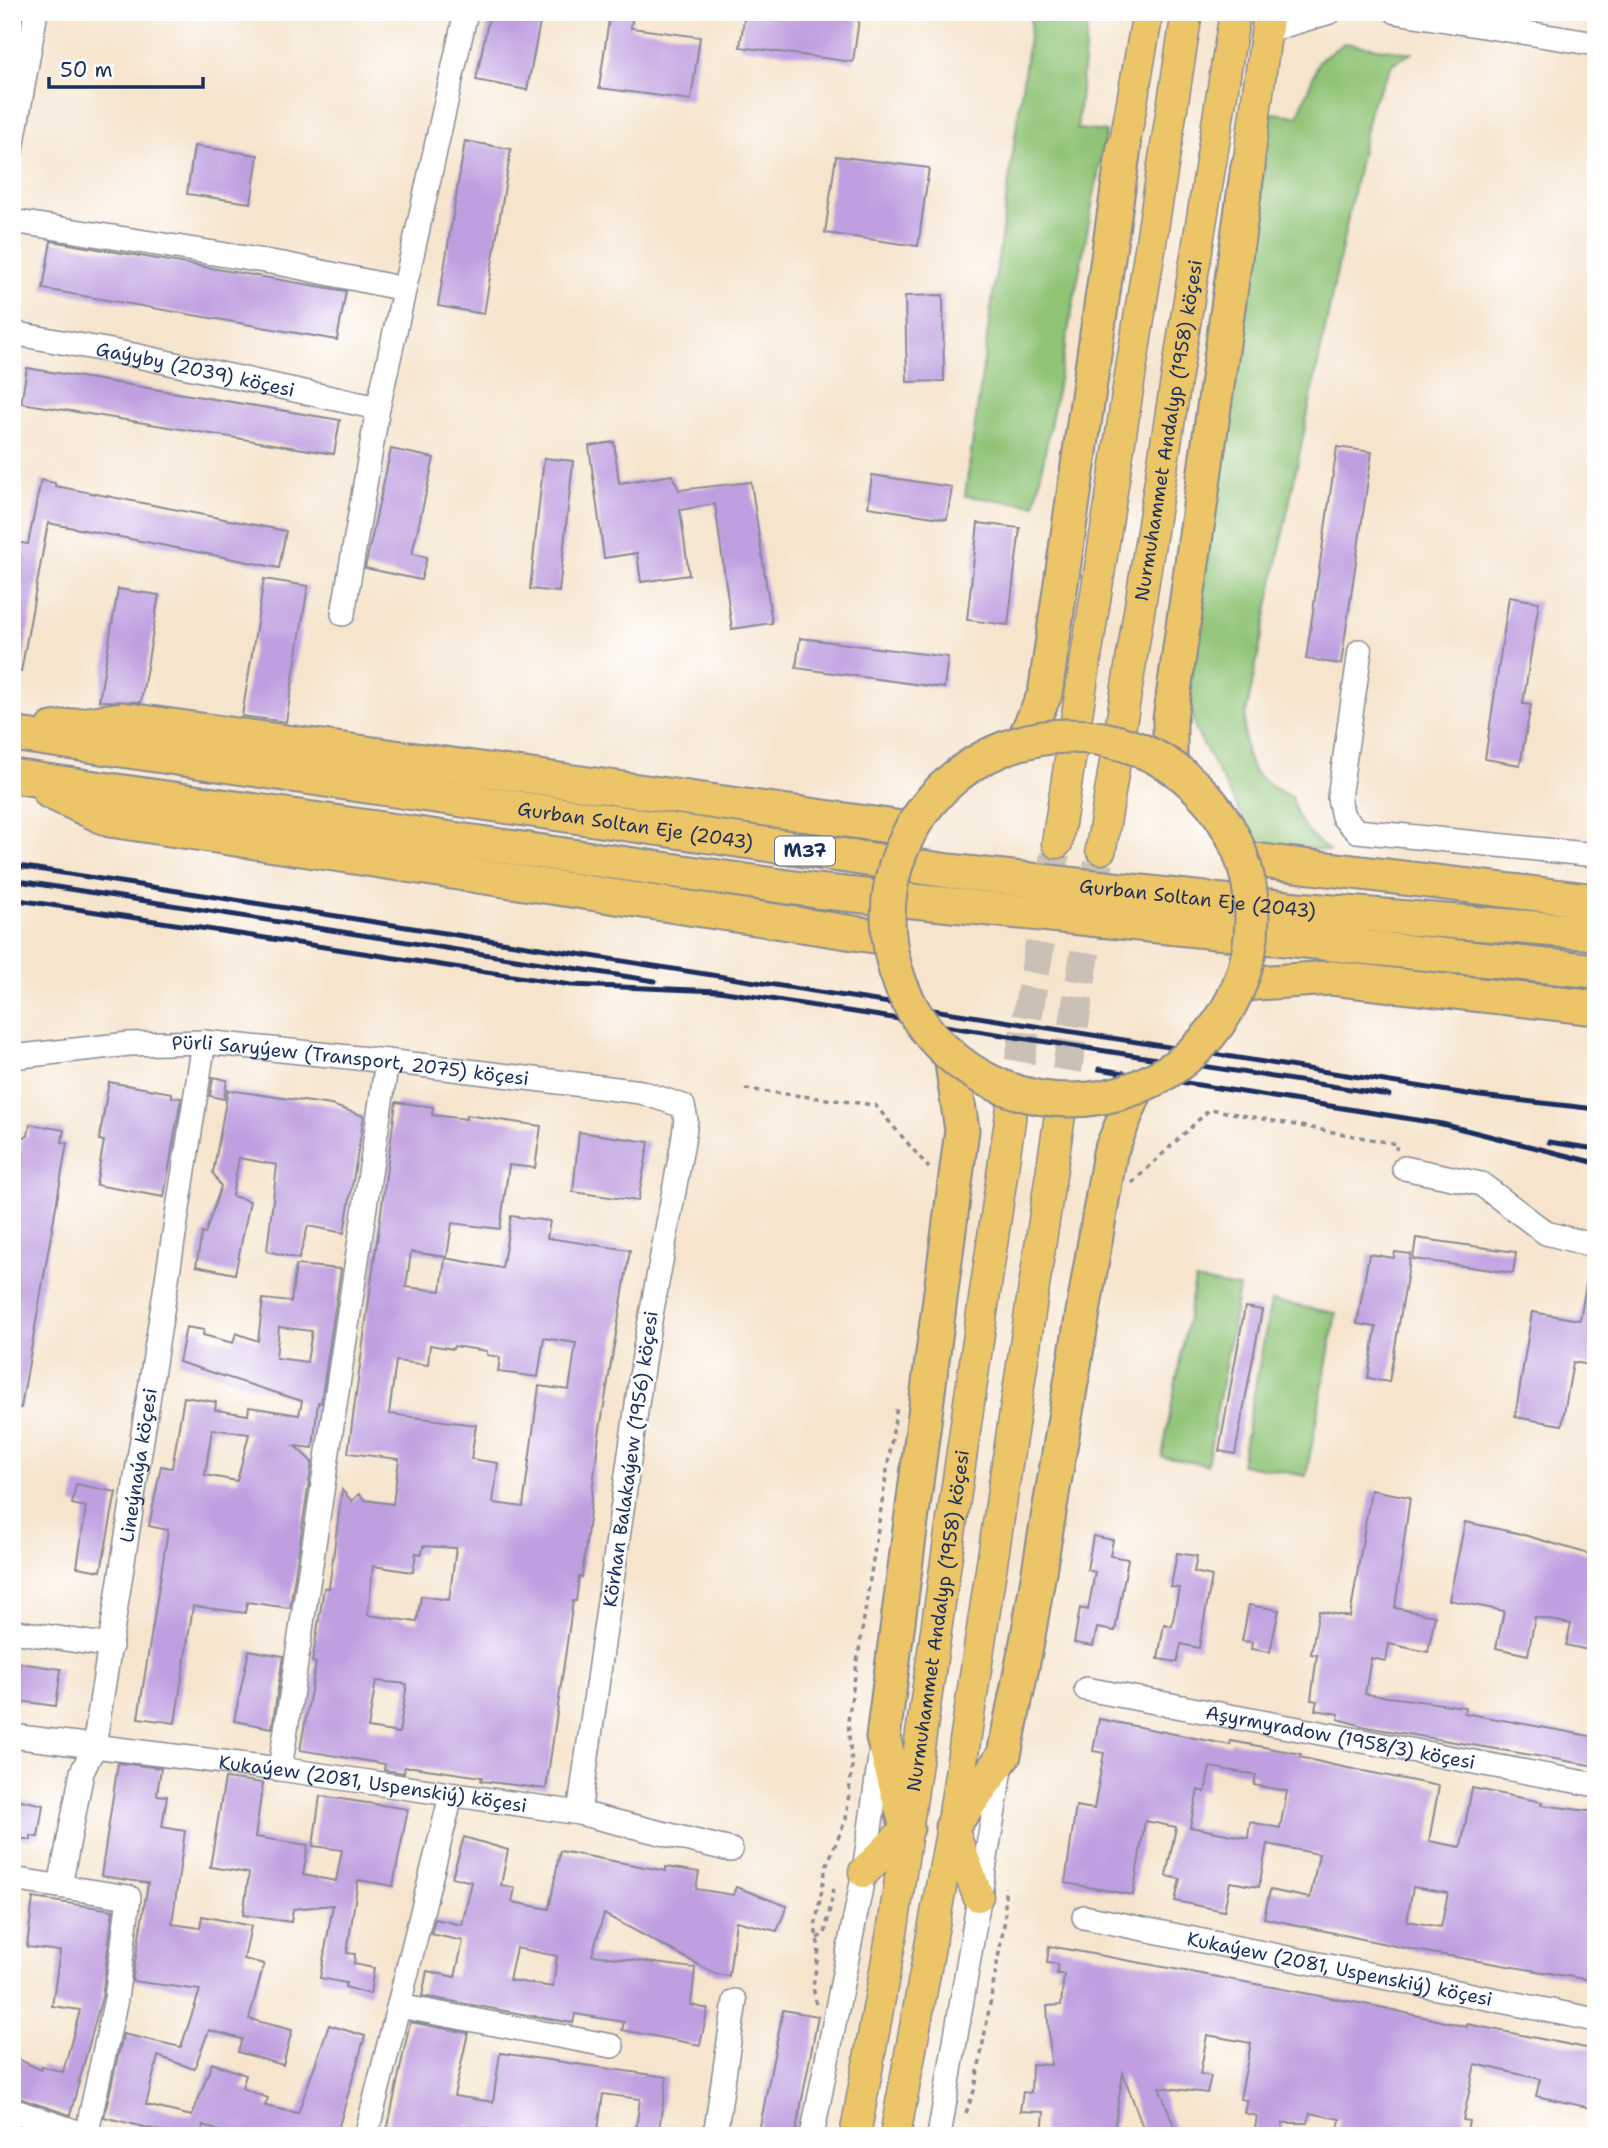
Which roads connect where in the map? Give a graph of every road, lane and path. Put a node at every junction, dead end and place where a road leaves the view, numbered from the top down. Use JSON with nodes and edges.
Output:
{"nodes":[{"id":1,"x":36,"y":12,"type":"edge"},
{"id":2,"x":466,"y":12,"type":"edge"},
{"id":3,"x":1187,"y":12,"type":"edge"},
{"id":4,"x":1235,"y":12,"type":"edge"},
{"id":5,"x":1330,"y":12,"type":"edge"},
{"id":6,"x":1396,"y":12,"type":"edge"},
{"id":7,"x":1146,"y":13,"type":"edge"},
{"id":8,"x":1265,"y":33,"type":"edge"},
{"id":9,"x":1596,"y":44,"type":"edge"},
{"id":10,"x":1140,"y":61,"type":"junction"},
{"id":11,"x":1222,"y":104,"type":"junction"},
{"id":12,"x":1172,"y":105,"type":"junction"},
{"id":13,"x":1124,"y":147,"type":"junction"},
{"id":14,"x":12,"y":148,"type":"edge"},
{"id":15,"x":1248,"y":166,"type":"junction"},
{"id":16,"x":12,"y":220,"type":"edge"},
{"id":17,"x":404,"y":289,"type":"junction"},
{"id":18,"x":12,"y":333,"type":"edge"},
{"id":19,"x":378,"y":408,"type":"junction"},
{"id":20,"x":343,"y":614,"type":"dead end"},
{"id":21,"x":1360,"y":651,"type":"dead end"},
{"id":22,"x":15,"y":734,"type":"edge"},
{"id":23,"x":1023,"y":741,"type":"junction"},
{"id":24,"x":1170,"y":764,"type":"junction"},
{"id":25,"x":16,"y":777,"type":"edge"},
{"id":26,"x":911,"y":828,"type":"junction"},
{"id":27,"x":1057,"y":843,"type":"tunnel mouth"},
{"id":28,"x":1101,"y":849,"type":"tunnel mouth"},
{"id":29,"x":1596,"y":855,"type":"edge"},
{"id":30,"x":1245,"y":859,"type":"junction"},
{"id":31,"x":1596,"y":901,"type":"edge"},
{"id":32,"x":1596,"y":933,"type":"edge"},
{"id":33,"x":887,"y":938,"type":"junction"},
{"id":34,"x":1596,"y":971,"type":"edge"},
{"id":35,"x":1241,"y":984,"type":"junction"},
{"id":36,"x":1596,"y":1008,"type":"edge"},
{"id":37,"x":204,"y":1042,"type":"junction"},
{"id":38,"x":951,"y":1056,"type":"junction"},
{"id":39,"x":12,"y":1057,"type":"edge"},
{"id":40,"x":387,"y":1060,"type":"junction"},
{"id":41,"x":1137,"y":1088,"type":"junction"},
{"id":42,"x":745,"y":1089,"type":"dead end"},
{"id":43,"x":683,"y":1106,"type":"joint"},
{"id":44,"x":1012,"y":1106,"type":"tunnel mouth"},
{"id":45,"x":1060,"y":1115,"type":"tunnel mouth"},
{"id":46,"x":1399,"y":1161,"type":"joint"},
{"id":47,"x":933,"y":1173,"type":"dead end"},
{"id":48,"x":1126,"y":1189,"type":"dead end"},
{"id":49,"x":1596,"y":1246,"type":"edge"},
{"id":50,"x":899,"y":1392,"type":"dead end"},
{"id":51,"x":12,"y":1631,"type":"edge"},
{"id":52,"x":111,"y":1646,"type":"junction"},
{"id":53,"x":1086,"y":1689,"type":"dead end"},
{"id":54,"x":12,"y":1736,"type":"edge"},
{"id":55,"x":883,"y":1737,"type":"junction"},
{"id":56,"x":94,"y":1747,"type":"junction"},
{"id":57,"x":1004,"y":1755,"type":"junction"},
{"id":58,"x":280,"y":1769,"type":"junction"},
{"id":59,"x":1596,"y":1785,"type":"edge"},
{"id":60,"x":451,"y":1796,"type":"junction"},
{"id":61,"x":579,"y":1813,"type":"junction"},
{"id":62,"x":952,"y":1827,"type":"junction"},
{"id":63,"x":907,"y":1828,"type":"junction"},
{"id":64,"x":730,"y":1850,"type":"dead end"},
{"id":65,"x":864,"y":1872,"type":"junction"},
{"id":66,"x":1004,"y":1874,"type":"dead end"},
{"id":67,"x":12,"y":1879,"type":"edge"},
{"id":68,"x":60,"y":1886,"type":"junction"},
{"id":69,"x":834,"y":1888,"type":"dead end"},
{"id":70,"x":978,"y":1896,"type":"junction"},
{"id":71,"x":1084,"y":1917,"type":"dead end"},
{"id":72,"x":817,"y":1938,"type":"junction"},
{"id":73,"x":735,"y":2001,"type":"dead end"},
{"id":74,"x":398,"y":2006,"type":"junction"},
{"id":75,"x":818,"y":2008,"type":"dead end"},
{"id":76,"x":1596,"y":2020,"type":"edge"},
{"id":77,"x":612,"y":2046,"type":"dead end"},
{"id":78,"x":12,"y":2110,"type":"edge"},
{"id":79,"x":962,"y":2120,"type":"dead end"},
{"id":80,"x":86,"y":2136,"type":"edge"},
{"id":81,"x":366,"y":2136,"type":"edge"},
{"id":82,"x":715,"y":2136,"type":"edge"},
{"id":83,"x":812,"y":2136,"type":"edge"},
{"id":84,"x":855,"y":2136,"type":"edge"},
{"id":85,"x":895,"y":2136,"type":"edge"},
{"id":86,"x":939,"y":2136,"type":"edge"}],
"edges":[{"from":1,"to":14,"type":"street"},
{"from":2,"to":17,"type":"street"},
{"from":3,"to":12,"type":"main road"},
{"from":4,"to":11,"type":"main road","name":"Nurmuhammet Andalyp (1958) köçesi"},
{"from":5,"to":8,"type":"street"},
{"from":6,"to":9,"type":"street"},
{"from":7,"to":10,"type":"main road"},
{"from":8,"to":11,"type":"main road"},
{"from":8,"to":15,"type":"main road"},
{"from":10,"to":12,"type":"main road"},
{"from":10,"to":13,"type":"main road"},
{"from":11,"to":15,"type":"main road"},
{"from":11,"to":28,"type":"main road","name":"Nurmuhammet Andalyp (1958) köçesi"},
{"from":12,"to":13,"type":"main road"},
{"from":12,"to":27,"type":"main road"},
{"from":13,"to":23,"type":"highway"},
{"from":15,"to":24,"type":"highway"},
{"from":16,"to":17,"type":"street"},
{"from":17,"to":19,"type":"street"},
{"from":18,"to":19,"type":"street","name":"Gaýyby (2039) köçesi"},
{"from":19,"to":20,"type":"street"},
{"from":21,"to":29,"type":"street"},
{"from":22,"to":26,"type":"highway"},
{"from":22,"to":32,"type":"highway","name":"Gurban Soltan Eje (2043)","number":"M37"},
{"from":23,"to":24,"type":"highway","bridge":true},
{"from":23,"to":26,"type":"highway","bridge":true},
{"from":24,"to":30,"type":"highway","bridge":true},
{"from":25,"to":33,"type":"highway"},
{"from":25,"to":34,"type":"highway","name":"Gurban Soltan Eje (2043)","number":"M37"},
{"from":26,"to":33,"type":"highway","bridge":true},
{"from":30,"to":31,"type":"highway"},
{"from":30,"to":35,"type":"highway","bridge":true},
{"from":33,"to":38,"type":"highway","bridge":true},
{"from":35,"to":36,"type":"highway"},
{"from":35,"to":41,"type":"highway","bridge":true},
{"from":37,"to":39,"type":"street","name":"Pürli Saryýew (Transport, 2075) köçesi"},
{"from":37,"to":40,"type":"street","name":"Pürli Saryýew (Transport, 2075) köçesi"},
{"from":37,"to":52,"type":"street","name":"Lineýnaýa köçesi"},
{"from":38,"to":41,"type":"highway","bridge":true},
{"from":38,"to":55,"type":"highway"},
{"from":40,"to":43,"type":"street","name":"Pürli Saryýew (Transport, 2075) köçesi"},
{"from":40,"to":58,"type":"street"},
{"from":41,"to":57,"type":"highway"},
{"from":42,"to":47,"type":"path"},
{"from":43,"to":61,"type":"street","name":"Körhan Balakaýew (1956) köçesi"},
{"from":44,"to":63,"type":"main road","name":"Nurmuhammet Andalyp (1958) köçesi"},
{"from":45,"to":62,"type":"main road"},
{"from":46,"to":48,"type":"path"},
{"from":46,"to":49,"type":"street"},
{"from":50,"to":72,"type":"path"},
{"from":51,"to":52,"type":"street"},
{"from":52,"to":56,"type":"street","name":"Lineýnaýa köçesi"},
{"from":53,"to":59,"type":"street","name":"Aşyrmyradow (1958/3) köçesi"},
{"from":54,"to":56,"type":"street","name":"Kukaýew (2081, Uspenskiý) köçesi"},
{"from":55,"to":63,"type":"highway"},
{"from":55,"to":65,"type":"street"},
{"from":56,"to":58,"type":"street","name":"Kukaýew (2081, Uspenskiý) köçesi"},
{"from":56,"to":68,"type":"street","name":"Lineýnaýa köçesi"},
{"from":57,"to":62,"type":"highway"},
{"from":57,"to":70,"type":"street"},
{"from":58,"to":60,"type":"street","name":"Kukaýew (2081, Uspenskiý) köçesi"},
{"from":60,"to":61,"type":"street","name":"Kukaýew (2081, Uspenskiý) köçesi"},
{"from":60,"to":74,"type":"street"},
{"from":61,"to":64,"type":"street","name":"Kukaýew (2081, Uspenskiý) köçesi"},
{"from":62,"to":70,"type":"main road"},
{"from":62,"to":85,"type":"main road"},
{"from":63,"to":65,"type":"main road"},
{"from":63,"to":84,"type":"main road","name":"Nurmuhammet Andalyp (1958) köçesi"},
{"from":65,"to":83,"type":"street"},
{"from":66,"to":79,"type":"path"},
{"from":67,"to":68,"type":"street"},
{"from":68,"to":80,"type":"street"},
{"from":69,"to":72,"type":"path"},
{"from":70,"to":86,"type":"street"},
{"from":71,"to":76,"type":"street","name":"Kukaýew (2081, Uspenskiý) köçesi"},
{"from":72,"to":75,"type":"path"},
{"from":73,"to":82,"type":"street"},
{"from":74,"to":77,"type":"street"},
{"from":74,"to":81,"type":"street"},
{"from":78,"to":80,"type":"street"}]}
